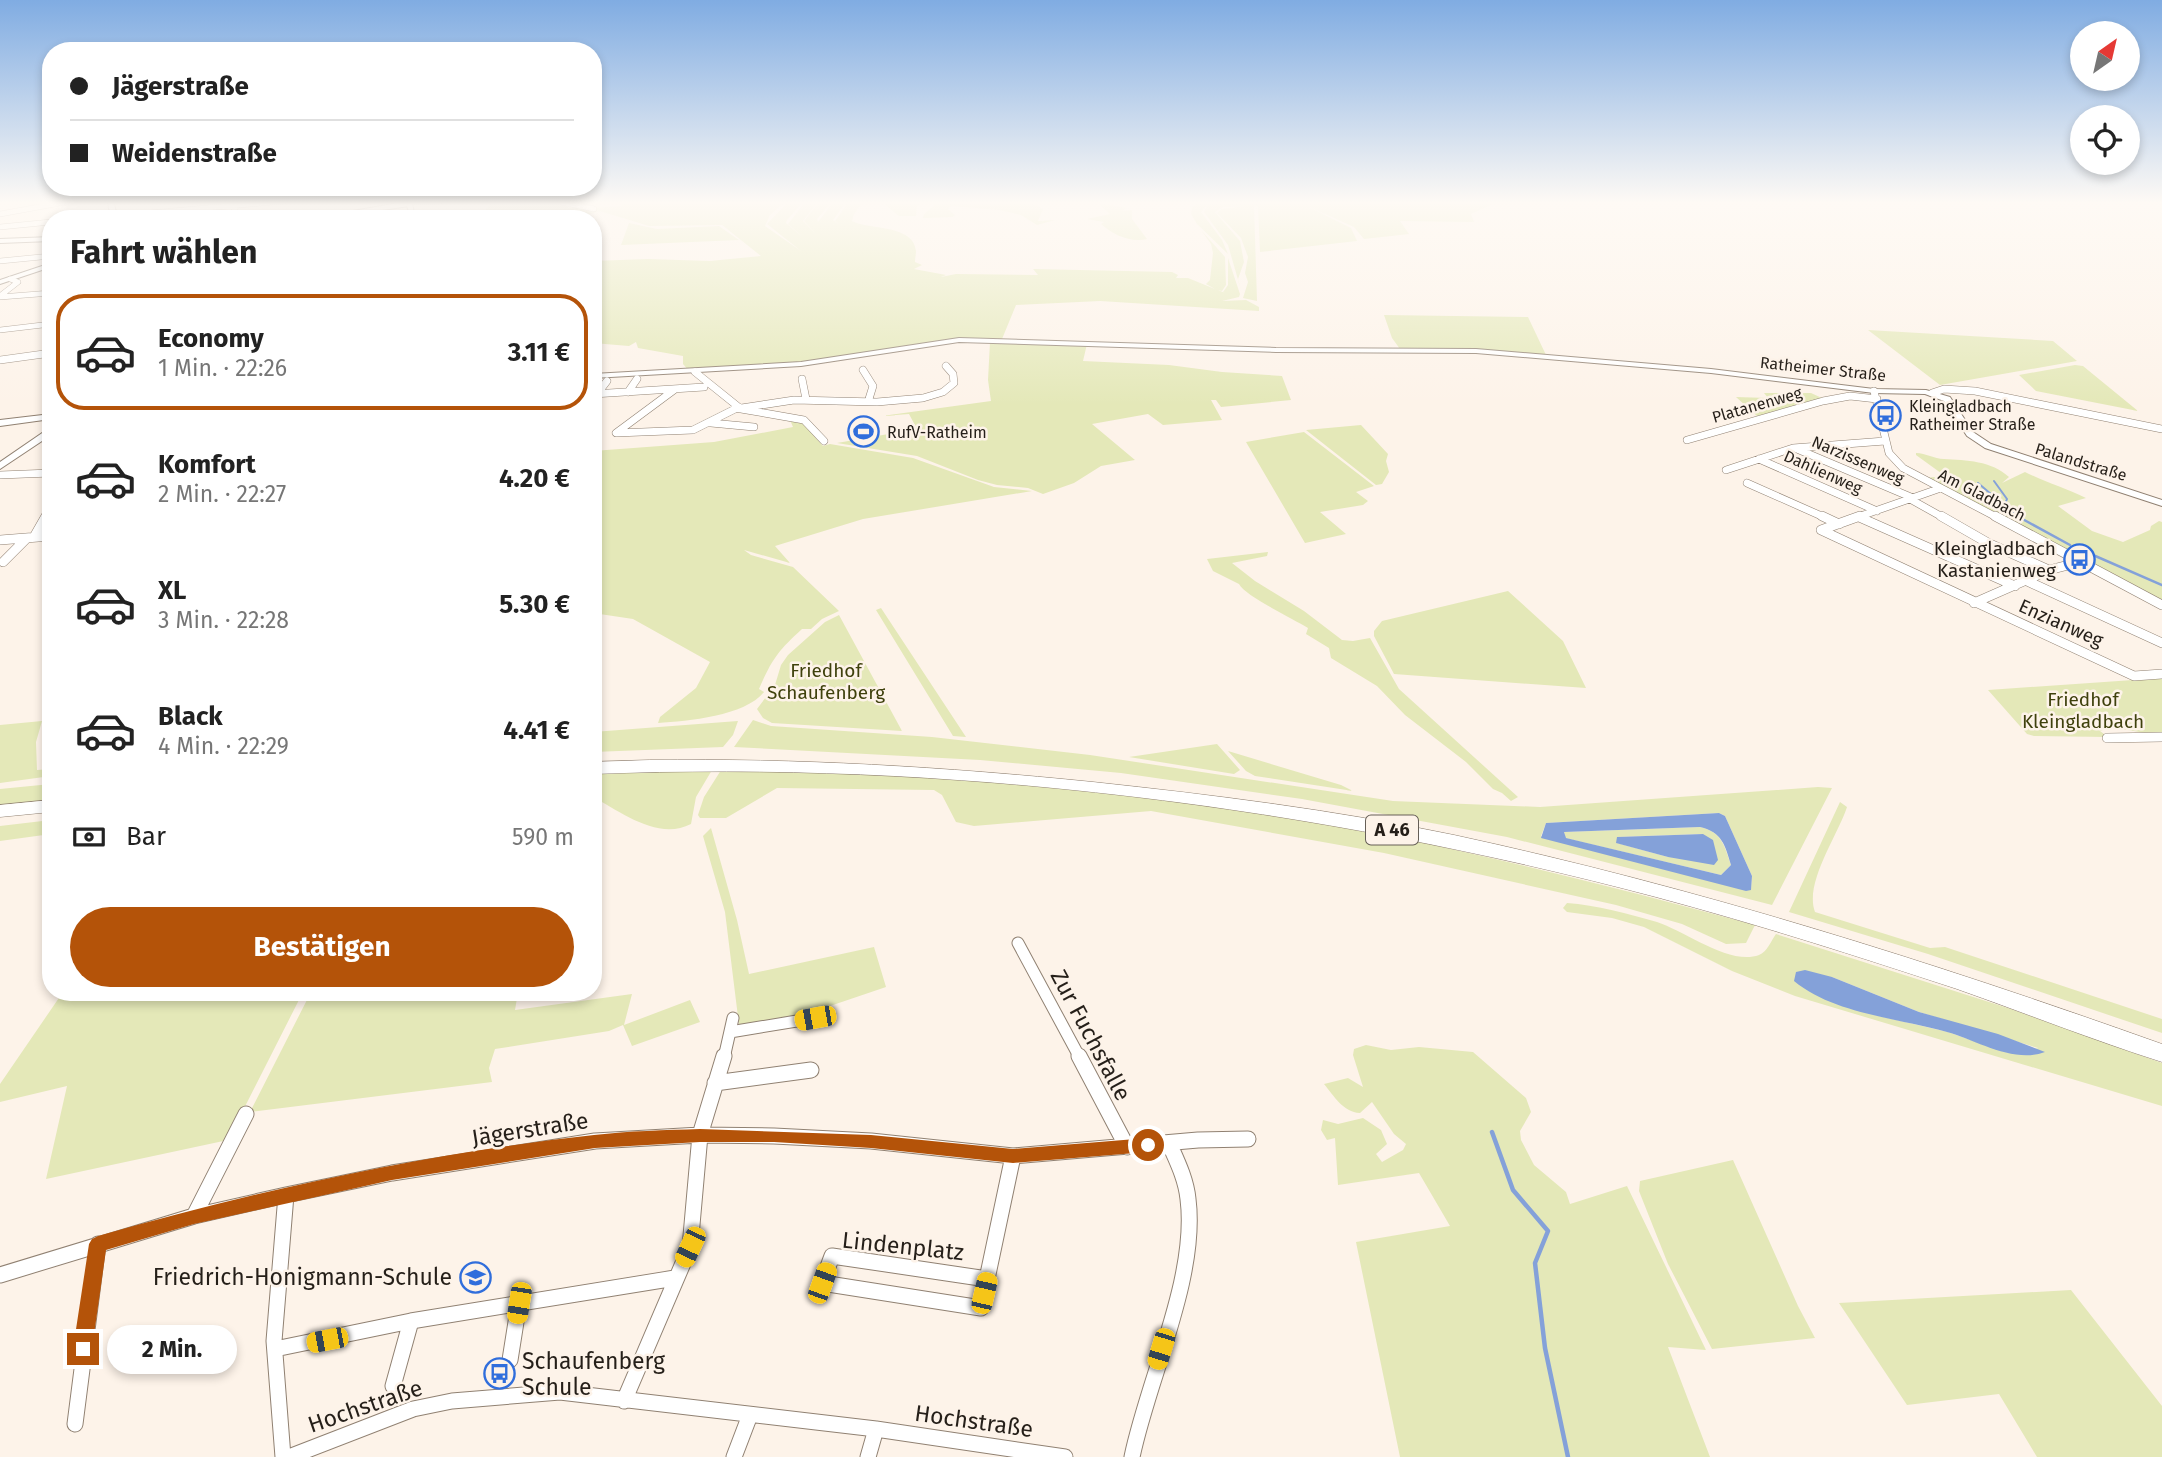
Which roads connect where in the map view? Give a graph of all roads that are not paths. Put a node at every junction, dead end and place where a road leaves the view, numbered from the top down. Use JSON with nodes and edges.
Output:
{"nodes":[{"id":1,"x":39,"y":269,"type":"edge"},
{"id":2,"x":9,"y":279,"type":"junction"},
{"id":3,"x":0,"y":282,"type":"edge"},
{"id":4,"x":42,"y":294,"type":"edge"},
{"id":5,"x":0,"y":297,"type":"edge"},
{"id":6,"x":42,"y":325,"type":"edge"},
{"id":7,"x":28,"y":327,"type":"junction"},
{"id":8,"x":0,"y":330,"type":"edge"},
{"id":9,"x":23,"y":340,"type":"dead end"},
{"id":10,"x":42,"y":354,"type":"edge"},
{"id":11,"x":0,"y":360,"type":"edge"},
{"id":12,"x":946,"y":366,"type":"dead end"},
{"id":13,"x":863,"y":370,"type":"dead end"},
{"id":14,"x":693,"y":374,"type":"junction"},
{"id":15,"x":602,"y":376,"type":"edge"},
{"id":16,"x":664,"y":377,"type":"dead end"},
{"id":17,"x":636,"y":379,"type":"dead end"},
{"id":18,"x":802,"y":379,"type":"dead end"},
{"id":19,"x":607,"y":381,"type":"dead end"},
{"id":20,"x":602,"y":386,"type":"edge"},
{"id":21,"x":704,"y":387,"type":"junction"},
{"id":22,"x":663,"y":390,"type":"junction"},
{"id":23,"x":674,"y":390,"type":"junction"},
{"id":24,"x":628,"y":392,"type":"junction"},
{"id":25,"x":1932,"y":393,"type":"junction"},
{"id":26,"x":602,"y":394,"type":"edge"},
{"id":27,"x":1875,"y":395,"type":"junction"},
{"id":28,"x":806,"y":399,"type":"junction"},
{"id":29,"x":868,"y":402,"type":"junction"},
{"id":30,"x":729,"y":406,"type":"dead end"},
{"id":31,"x":741,"y":408,"type":"junction"},
{"id":32,"x":42,"y":416,"type":"edge"},
{"id":33,"x":0,"y":423,"type":"edge"},
{"id":34,"x":710,"y":423,"type":"junction"},
{"id":35,"x":754,"y":427,"type":"dead end"},
{"id":36,"x":2162,"y":429,"type":"edge"},
{"id":37,"x":42,"y":436,"type":"edge"},
{"id":38,"x":1687,"y":440,"type":"dead end"},
{"id":39,"x":824,"y":441,"type":"dead end"},
{"id":40,"x":1885,"y":441,"type":"junction"},
{"id":41,"x":1793,"y":448,"type":"junction"},
{"id":42,"x":1759,"y":459,"type":"junction"},
{"id":43,"x":0,"y":466,"type":"edge"},
{"id":44,"x":1726,"y":470,"type":"dead end"},
{"id":45,"x":42,"y":473,"type":"edge"},
{"id":46,"x":0,"y":475,"type":"edge"},
{"id":47,"x":1747,"y":483,"type":"dead end"},
{"id":48,"x":1938,"y":489,"type":"junction"},
{"id":49,"x":1912,"y":499,"type":"junction"},
{"id":50,"x":2162,"y":503,"type":"edge"},
{"id":51,"x":1877,"y":511,"type":"junction"},
{"id":52,"x":1859,"y":517,"type":"junction"},
{"id":53,"x":42,"y":521,"type":"edge"},
{"id":54,"x":1839,"y":524,"type":"junction"},
{"id":55,"x":42,"y":536,"type":"edge"},
{"id":56,"x":30,"y":537,"type":"junction"},
{"id":57,"x":0,"y":540,"type":"edge"},
{"id":58,"x":3,"y":562,"type":"dead end"},
{"id":59,"x":2080,"y":562,"type":"junction"},
{"id":60,"x":2049,"y":570,"type":"junction"},
{"id":61,"x":2026,"y":581,"type":"junction"},
{"id":62,"x":2015,"y":586,"type":"junction"},
{"id":63,"x":1974,"y":603,"type":"junction"},
{"id":64,"x":2162,"y":605,"type":"edge"},
{"id":65,"x":2162,"y":643,"type":"edge"},
{"id":66,"x":2162,"y":674,"type":"edge"},
{"id":67,"x":2162,"y":737,"type":"edge"},
{"id":68,"x":2107,"y":738,"type":"dead end"},
{"id":69,"x":602,"y":758,"type":"edge"},
{"id":70,"x":602,"y":768,"type":"edge"},
{"id":71,"x":42,"y":807,"type":"edge"},
{"id":72,"x":0,"y":811,"type":"edge"},
{"id":73,"x":42,"y":817,"type":"edge"},
{"id":74,"x":0,"y":821,"type":"edge"},
{"id":75,"x":1018,"y":943,"type":"dead end"},
{"id":76,"x":815,"y":1018,"type":"dead end"},
{"id":77,"x":2162,"y":1042,"type":"edge"},
{"id":78,"x":2162,"y":1053,"type":"edge"},
{"id":79,"x":811,"y":1070,"type":"dead end"},
{"id":80,"x":715,"y":1083,"type":"junction"},
{"id":81,"x":246,"y":1114,"type":"dead end"},
{"id":82,"x":700,"y":1135,"type":"junction"},
{"id":83,"x":1248,"y":1139,"type":"dead end"},
{"id":84,"x":1168,"y":1143,"type":"junction"},
{"id":85,"x":1127,"y":1147,"type":"junction"},
{"id":86,"x":1013,"y":1156,"type":"junction"},
{"id":87,"x":286,"y":1195,"type":"junction"},
{"id":88,"x":194,"y":1216,"type":"junction"},
{"id":89,"x":98,"y":1244,"type":"junction"},
{"id":90,"x":0,"y":1275,"type":"edge"},
{"id":91,"x":676,"y":1278,"type":"junction"},
{"id":92,"x":988,"y":1279,"type":"junction"},
{"id":93,"x":519,"y":1303,"type":"junction"},
{"id":94,"x":411,"y":1321,"type":"junction"},
{"id":95,"x":275,"y":1349,"type":"junction"},
{"id":96,"x":510,"y":1360,"type":"dead end"},
{"id":97,"x":393,"y":1386,"type":"dead end"},
{"id":98,"x":624,"y":1401,"type":"junction"},
{"id":99,"x":750,"y":1415,"type":"junction"},
{"id":100,"x":75,"y":1424,"type":"dead end"},
{"id":101,"x":876,"y":1429,"type":"junction"},
{"id":102,"x":283,"y":1457,"type":"edge"},
{"id":103,"x":289,"y":1457,"type":"edge"},
{"id":104,"x":734,"y":1457,"type":"edge"},
{"id":105,"x":868,"y":1457,"type":"edge"},
{"id":106,"x":1065,"y":1457,"type":"edge"},
{"id":107,"x":1132,"y":1457,"type":"edge"}],
"edges":[{"from":1,"to":2,"type":"main road"},
{"from":2,"to":3,"type":"main road"},
{"from":2,"to":5,"type":"street"},
{"from":4,"to":5,"type":"street"},
{"from":6,"to":7,"type":"street"},
{"from":7,"to":8,"type":"street"},
{"from":7,"to":9,"type":"street"},
{"from":10,"to":11,"type":"street"},
{"from":12,"to":29,"type":"street"},
{"from":13,"to":29,"type":"street"},
{"from":14,"to":15,"type":"main road"},
{"from":14,"to":21,"type":"street"},
{"from":14,"to":27,"type":"main road","name":"Ratheimer Straße"},
{"from":14,"to":31,"type":"street"},
{"from":16,"to":22,"type":"street"},
{"from":17,"to":24,"type":"street"},
{"from":18,"to":28,"type":"street"},
{"from":19,"to":20,"type":"street"},
{"from":21,"to":23,"type":"street"},
{"from":21,"to":30,"type":"street"},
{"from":22,"to":23,"type":"street"},
{"from":22,"to":24,"type":"street"},
{"from":23,"to":34,"type":"street"},
{"from":24,"to":26,"type":"street"},
{"from":25,"to":27,"type":"main road","name":"Ratheimer Straße"},
{"from":25,"to":36,"type":"street"},
{"from":25,"to":50,"type":"main road","name":"Palandstraße"},
{"from":27,"to":38,"type":"street","name":"Platanenweg"},
{"from":27,"to":40,"type":"street","name":"Am Gladbach"},
{"from":28,"to":29,"type":"street"},
{"from":28,"to":31,"type":"street"},
{"from":31,"to":34,"type":"street"},
{"from":31,"to":39,"type":"street"},
{"from":32,"to":33,"type":"main road"},
{"from":34,"to":35,"type":"street"},
{"from":37,"to":43,"type":"main road"},
{"from":40,"to":41,"type":"street"},
{"from":40,"to":48,"type":"street","name":"Am Gladbach"},
{"from":41,"to":42,"type":"street"},
{"from":41,"to":49,"type":"street","name":"Narzissenweg"},
{"from":42,"to":44,"type":"street"},
{"from":42,"to":51,"type":"street","name":"Dahlienweg"},
{"from":45,"to":46,"type":"street"},
{"from":47,"to":54,"type":"street"},
{"from":48,"to":49,"type":"street"},
{"from":48,"to":59,"type":"street","name":"Am Gladbach"},
{"from":49,"to":51,"type":"street"},
{"from":49,"to":60,"type":"street","name":"Narzissenweg"},
{"from":51,"to":52,"type":"street"},
{"from":52,"to":54,"type":"street"},
{"from":52,"to":62,"type":"street"},
{"from":53,"to":56,"type":"street"},
{"from":54,"to":63,"type":"street","name":"Enzianweg"},
{"from":55,"to":56,"type":"street"},
{"from":56,"to":57,"type":"street"},
{"from":56,"to":58,"type":"street"},
{"from":59,"to":60,"type":"street"},
{"from":59,"to":64,"type":"street","name":"Am Gladbach"},
{"from":60,"to":61,"type":"street"},
{"from":61,"to":62,"type":"street"},
{"from":61,"to":65,"type":"street"},
{"from":62,"to":63,"type":"street"},
{"from":63,"to":66,"type":"street","name":"Enzianweg"},
{"from":67,"to":68,"type":"street"},
{"from":69,"to":77,"type":"highway","number":"A 46"},
{"from":70,"to":78,"type":"highway","number":"A 46"},
{"from":71,"to":72,"type":"highway"},
{"from":73,"to":74,"type":"highway"},
{"from":75,"to":85,"type":"street","name":"Zur Fuchsfalle"},
{"from":76,"to":80,"type":"street"},
{"from":79,"to":80,"type":"street"},
{"from":80,"to":82,"type":"street"},
{"from":81,"to":88,"type":"street"},
{"from":82,"to":86,"type":"street","name":"Jägerstraße"},
{"from":82,"to":87,"type":"street","name":"Jägerstraße"},
{"from":82,"to":91,"type":"street"},
{"from":83,"to":84,"type":"street","name":"Jägerstraße"},
{"from":84,"to":85,"type":"street","name":"Jägerstraße"},
{"from":84,"to":107,"type":"street"},
{"from":85,"to":86,"type":"street","name":"Jägerstraße"},
{"from":86,"to":92,"type":"street"},
{"from":87,"to":88,"type":"street","name":"Jägerstraße"},
{"from":87,"to":95,"type":"street"},
{"from":88,"to":89,"type":"street","name":"Jägerstraße"},
{"from":89,"to":90,"type":"street","name":"Jägerstraße"},
{"from":89,"to":100,"type":"street"},
{"from":91,"to":93,"type":"street"},
{"from":91,"to":98,"type":"street"},
{"from":92,"to":92,"type":"street","name":"Lindenplatz"},
{"from":93,"to":94,"type":"street"},
{"from":93,"to":96,"type":"street"},
{"from":94,"to":95,"type":"street"},
{"from":94,"to":97,"type":"street"},
{"from":95,"to":102,"type":"street"},
{"from":98,"to":99,"type":"street","name":"Hochstraße"},
{"from":98,"to":103,"type":"street","name":"Hochstraße"},
{"from":99,"to":101,"type":"street","name":"Hochstraße"},
{"from":99,"to":104,"type":"street"},
{"from":101,"to":105,"type":"street"},
{"from":101,"to":106,"type":"street","name":"Hochstraße"}]}
